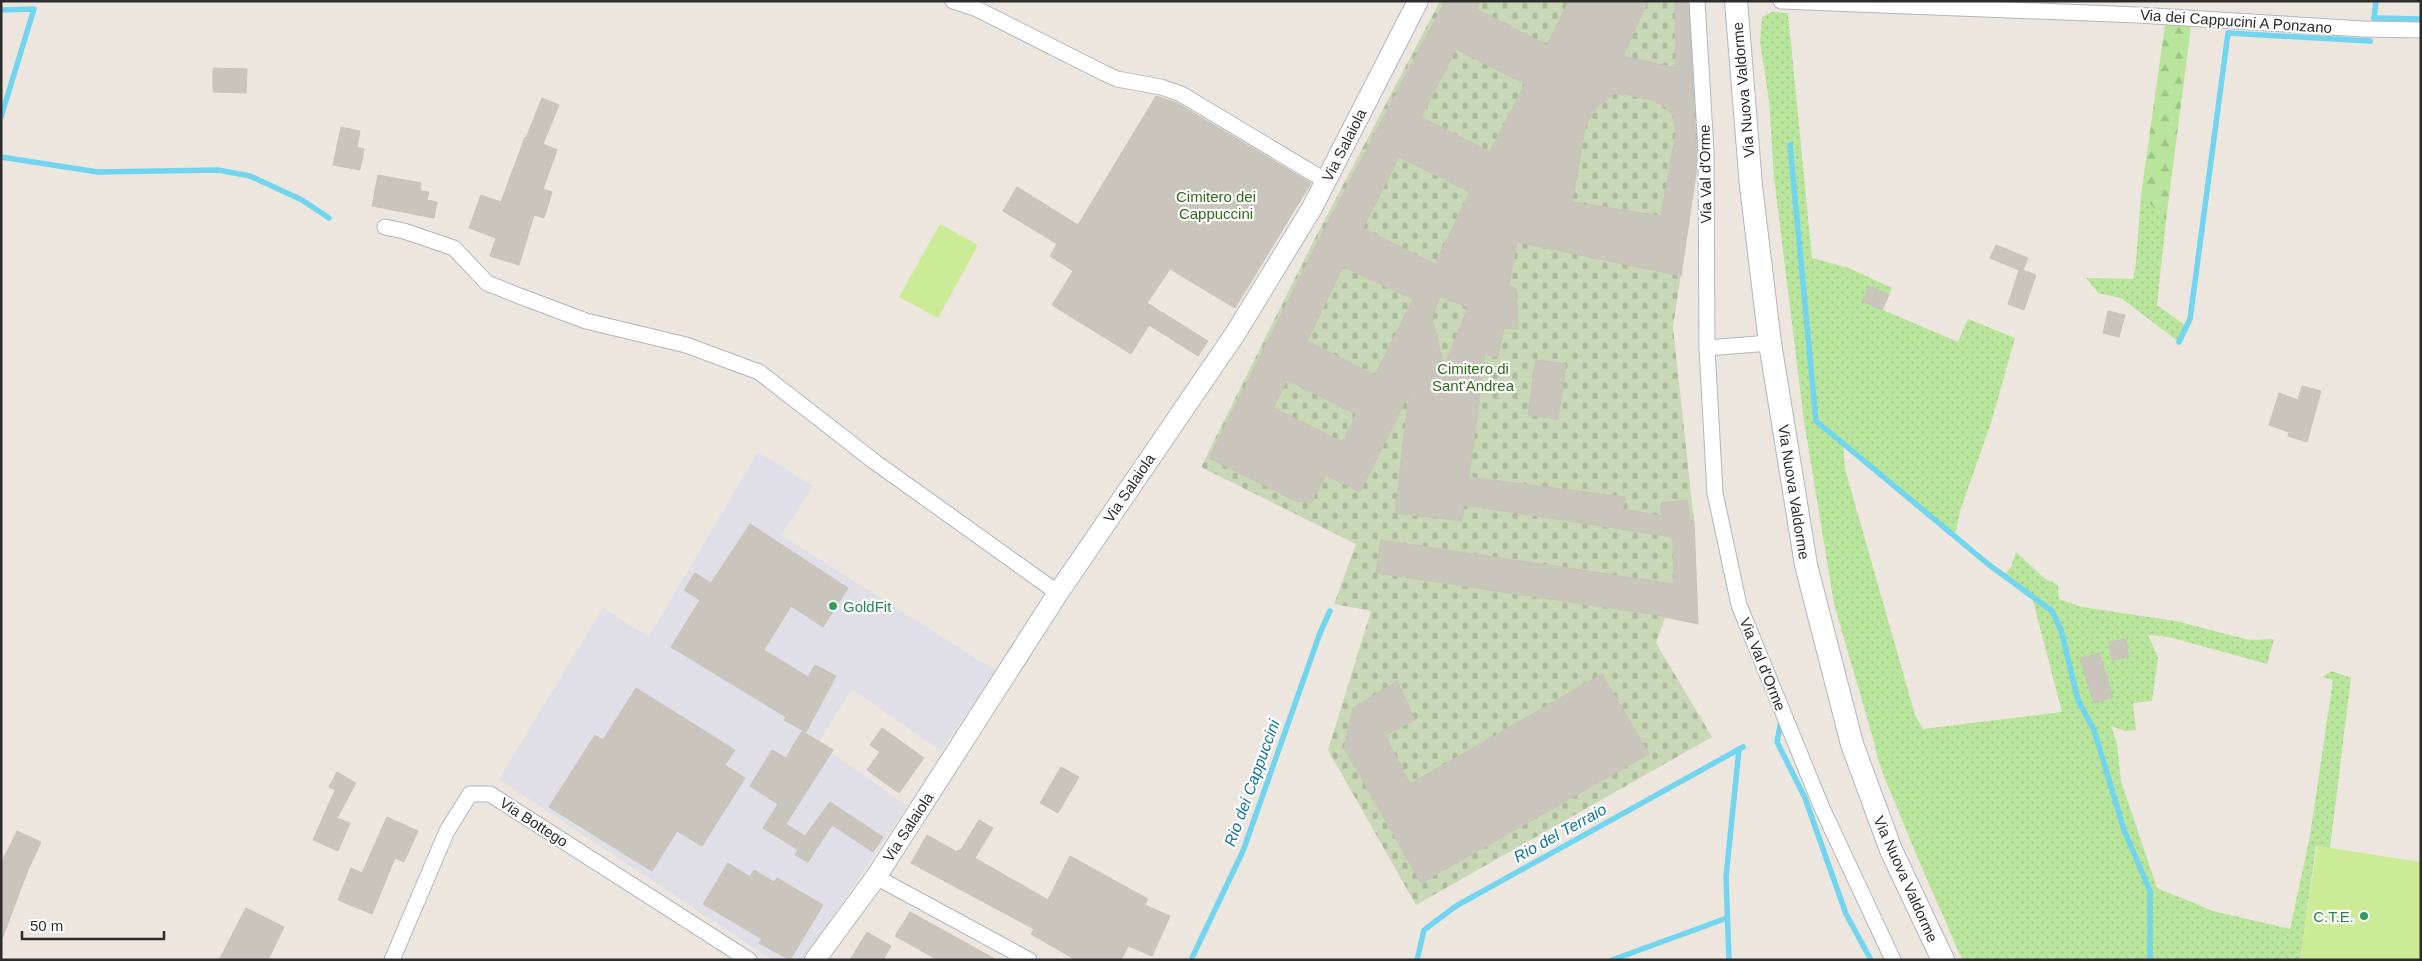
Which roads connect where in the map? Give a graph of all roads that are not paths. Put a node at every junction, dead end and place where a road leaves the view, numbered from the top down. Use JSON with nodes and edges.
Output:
{"nodes":[{"id":1,"x":953,"y":1,"type":"edge"},
{"id":2,"x":1418,"y":1,"type":"edge"},
{"id":3,"x":1697,"y":1,"type":"edge"},
{"id":4,"x":1736,"y":1,"type":"edge"},
{"id":5,"x":1781,"y":1,"type":"edge"},
{"id":6,"x":2421,"y":30,"type":"edge"},
{"id":7,"x":1326,"y":181,"type":"junction"},
{"id":8,"x":385,"y":228,"type":"dead end"},
{"id":9,"x":1770,"y":343,"type":"junction"},
{"id":10,"x":1707,"y":348,"type":"junction"},
{"id":11,"x":1058,"y":593,"type":"junction"},
{"id":12,"x":876,"y":877,"type":"junction"},
{"id":13,"x":392,"y":960,"type":"edge"},
{"id":14,"x":749,"y":960,"type":"edge"},
{"id":15,"x":815,"y":960,"type":"edge"},
{"id":16,"x":1029,"y":960,"type":"edge"},
{"id":17,"x":1893,"y":960,"type":"edge"},
{"id":18,"x":1943,"y":960,"type":"edge"}],
"edges":[{"from":1,"to":7,"type":"street"},
{"from":2,"to":7,"type":"street","name":"Via Salaiola"},
{"from":3,"to":10,"type":"street","name":"Via Val d'Orme"},
{"from":4,"to":9,"type":"main road","name":"Via Nuova Valdorme"},
{"from":5,"to":6,"type":"street","name":"Via dei Cappucini A Ponzano"},
{"from":7,"to":11,"type":"street","name":"Via Salaiola"},
{"from":8,"to":11,"type":"street"},
{"from":9,"to":10,"type":"street"},
{"from":9,"to":18,"type":"main road","name":"Via Nuova Valdorme"},
{"from":10,"to":17,"type":"street","name":"Via Val d'Orme"},
{"from":11,"to":12,"type":"street","name":"Via Salaiola"},
{"from":12,"to":15,"type":"street","name":"Via Salaiola"},
{"from":12,"to":16,"type":"street"},
{"from":13,"to":14,"type":"street","name":"Via Bottego"}]}
